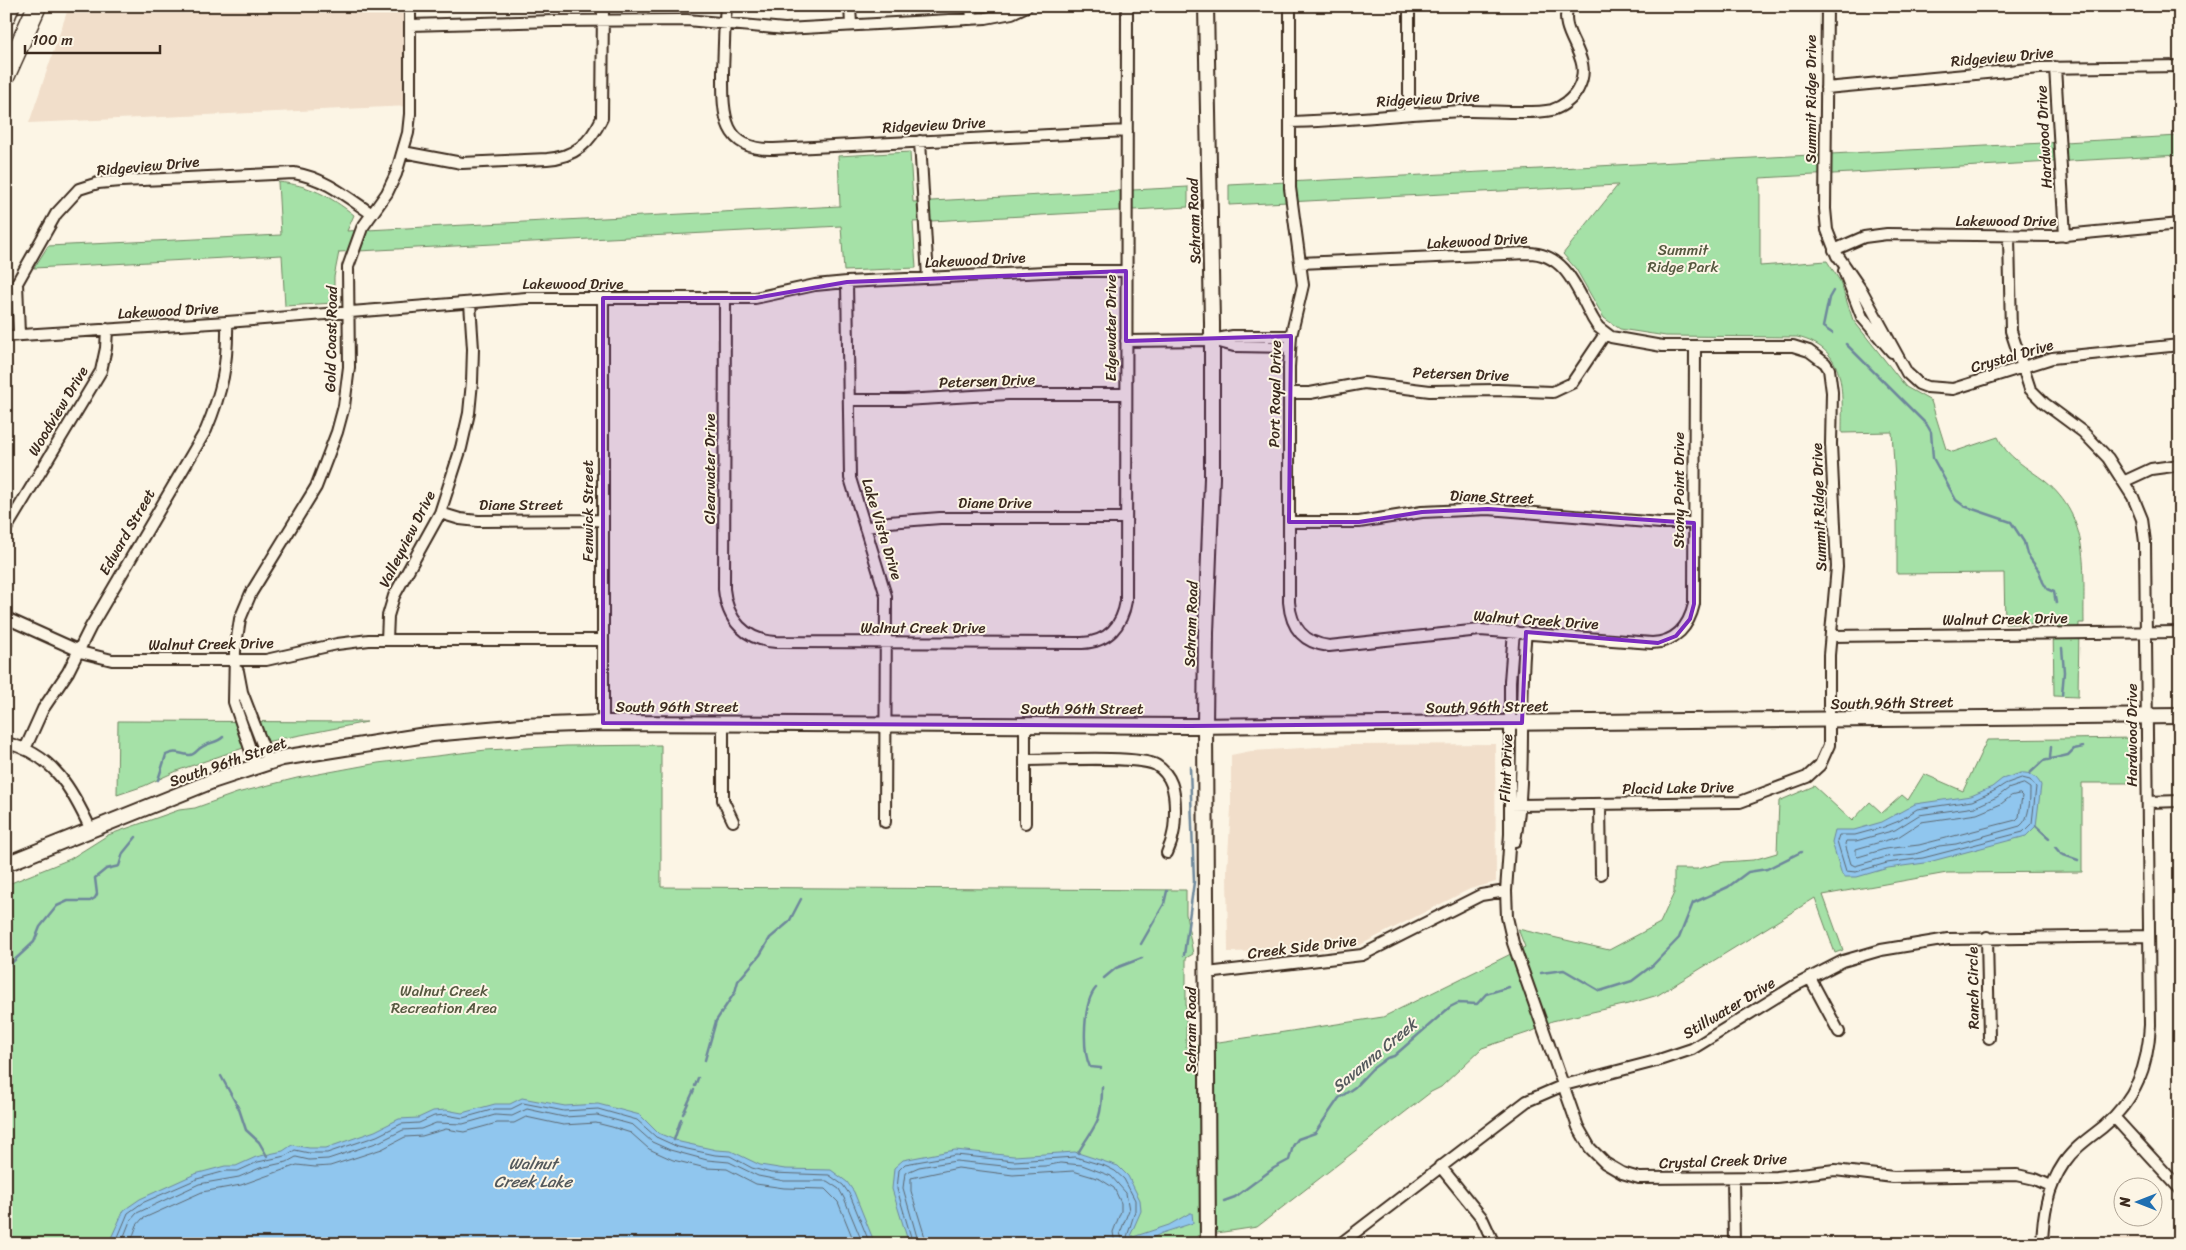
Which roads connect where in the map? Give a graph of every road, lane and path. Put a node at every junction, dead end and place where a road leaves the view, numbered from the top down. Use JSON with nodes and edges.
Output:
{"nodes":[{"id":1,"x":10,"y":6,"type":"edge"},
{"id":2,"x":37,"y":6,"type":"edge"},
{"id":3,"x":410,"y":6,"type":"edge"},
{"id":4,"x":603,"y":6,"type":"edge"},
{"id":5,"x":726,"y":6,"type":"edge"},
{"id":6,"x":850,"y":6,"type":"edge"},
{"id":7,"x":971,"y":6,"type":"edge"},
{"id":8,"x":1027,"y":6,"type":"edge"},
{"id":9,"x":1127,"y":6,"type":"edge"},
{"id":10,"x":1206,"y":6,"type":"edge"},
{"id":11,"x":1290,"y":6,"type":"edge"},
{"id":12,"x":1410,"y":6,"type":"edge"},
{"id":13,"x":1568,"y":6,"type":"edge"},
{"id":14,"x":1827,"y":6,"type":"edge"},
{"id":15,"x":6,"y":16,"type":"edge"},
{"id":16,"x":972,"y":19,"type":"junction"},
{"id":17,"x":603,"y":20,"type":"junction"},
{"id":18,"x":725,"y":23,"type":"junction"},
{"id":19,"x":410,"y":25,"type":"junction"},
{"id":20,"x":851,"y":25,"type":"junction"},
{"id":21,"x":2180,"y":66,"type":"edge"},
{"id":22,"x":2055,"y":67,"type":"junction"},
{"id":23,"x":6,"y":75,"type":"edge"},
{"id":24,"x":1826,"y":88,"type":"junction"},
{"id":25,"x":1409,"y":113,"type":"junction"},
{"id":26,"x":1290,"y":122,"type":"junction"},
{"id":27,"x":1127,"y":131,"type":"junction"},
{"id":28,"x":920,"y":141,"type":"junction"},
{"id":29,"x":403,"y":152,"type":"junction"},
{"id":30,"x":372,"y":214,"type":"junction"},
{"id":31,"x":2180,"y":224,"type":"edge"},
{"id":32,"x":2009,"y":236,"type":"junction"},
{"id":33,"x":2064,"y":236,"type":"junction"},
{"id":34,"x":1834,"y":250,"type":"junction"},
{"id":35,"x":1300,"y":263,"type":"junction"},
{"id":36,"x":1126,"y":271,"type":"junction"},
{"id":37,"x":928,"y":278,"type":"junction"},
{"id":38,"x":847,"y":282,"type":"junction"},
{"id":39,"x":603,"y":298,"type":"junction"},
{"id":40,"x":725,"y":298,"type":"junction"},
{"id":41,"x":470,"y":303,"type":"junction"},
{"id":42,"x":347,"y":313,"type":"junction"},
{"id":43,"x":227,"y":322,"type":"junction"},
{"id":44,"x":107,"y":329,"type":"junction"},
{"id":45,"x":19,"y":334,"type":"junction"},
{"id":46,"x":1605,"y":334,"type":"junction"},
{"id":47,"x":6,"y":336,"type":"edge"},
{"id":48,"x":1291,"y":336,"type":"junction"},
{"id":49,"x":1212,"y":340,"type":"junction"},
{"id":50,"x":1126,"y":341,"type":"junction"},
{"id":51,"x":2180,"y":345,"type":"edge"},
{"id":52,"x":1694,"y":346,"type":"junction"},
{"id":53,"x":1290,"y":347,"type":"junction"},
{"id":54,"x":2022,"y":366,"type":"junction"},
{"id":55,"x":1126,"y":394,"type":"junction"},
{"id":56,"x":1289,"y":394,"type":"junction"},
{"id":57,"x":849,"y":400,"type":"junction"},
{"id":58,"x":2180,"y":465,"type":"edge"},
{"id":59,"x":2125,"y":481,"type":"junction"},
{"id":60,"x":440,"y":513,"type":"junction"},
{"id":61,"x":1126,"y":518,"type":"junction"},
{"id":62,"x":603,"y":520,"type":"junction"},
{"id":63,"x":1289,"y":522,"type":"junction"},
{"id":64,"x":1694,"y":523,"type":"junction"},
{"id":65,"x":865,"y":528,"type":"junction"},
{"id":66,"x":6,"y":529,"type":"edge"},
{"id":67,"x":6,"y":618,"type":"edge"},
{"id":68,"x":1514,"y":631,"type":"junction"},
{"id":69,"x":1682,"y":631,"type":"joint"},
{"id":70,"x":1526,"y":632,"type":"junction"},
{"id":71,"x":2180,"y":632,"type":"edge"},
{"id":72,"x":746,"y":633,"type":"joint"},
{"id":73,"x":2146,"y":633,"type":"junction"},
{"id":74,"x":1300,"y":634,"type":"joint"},
{"id":75,"x":1831,"y":636,"type":"junction"},
{"id":76,"x":386,"y":640,"type":"junction"},
{"id":77,"x":603,"y":640,"type":"junction"},
{"id":78,"x":1100,"y":640,"type":"joint"},
{"id":79,"x":886,"y":643,"type":"junction"},
{"id":80,"x":78,"y":650,"type":"junction"},
{"id":81,"x":235,"y":660,"type":"junction"},
{"id":82,"x":2147,"y":716,"type":"junction"},
{"id":83,"x":2180,"y":716,"type":"edge"},
{"id":84,"x":1828,"y":720,"type":"junction"},
{"id":85,"x":603,"y":723,"type":"junction"},
{"id":86,"x":1516,"y":723,"type":"junction"},
{"id":87,"x":723,"y":724,"type":"junction"},
{"id":88,"x":885,"y":725,"type":"junction"},
{"id":89,"x":1025,"y":725,"type":"junction"},
{"id":90,"x":1205,"y":726,"type":"junction"},
{"id":91,"x":6,"y":743,"type":"edge"},
{"id":92,"x":25,"y":749,"type":"junction"},
{"id":93,"x":1026,"y":760,"type":"junction"},
{"id":94,"x":262,"y":764,"type":"junction"},
{"id":95,"x":2180,"y":801,"type":"edge"},
{"id":96,"x":2148,"y":802,"type":"junction"},
{"id":97,"x":1600,"y":804,"type":"junction"},
{"id":98,"x":1515,"y":805,"type":"junction"},
{"id":99,"x":733,"y":821,"type":"dead end"},
{"id":100,"x":885,"y":822,"type":"dead end"},
{"id":101,"x":1025,"y":822,"type":"dead end"},
{"id":102,"x":91,"y":830,"type":"junction"},
{"id":103,"x":1167,"y":854,"type":"dead end"},
{"id":104,"x":6,"y":864,"type":"edge"},
{"id":105,"x":1601,"y":874,"type":"dead end"},
{"id":106,"x":1506,"y":892,"type":"junction"},
{"id":107,"x":2149,"y":936,"type":"junction"},
{"id":108,"x":1988,"y":937,"type":"junction"},
{"id":109,"x":1208,"y":973,"type":"junction"},
{"id":110,"x":1810,"y":978,"type":"junction"},
{"id":111,"x":1839,"y":1032,"type":"dead end"},
{"id":112,"x":1989,"y":1038,"type":"dead end"},
{"id":113,"x":1564,"y":1085,"type":"junction"},
{"id":114,"x":2114,"y":1117,"type":"junction"},
{"id":115,"x":1440,"y":1166,"type":"junction"},
{"id":116,"x":1733,"y":1178,"type":"junction"},
{"id":117,"x":2052,"y":1186,"type":"junction"},
{"id":118,"x":2180,"y":1189,"type":"edge"},
{"id":119,"x":1208,"y":1244,"type":"edge"},
{"id":120,"x":1340,"y":1244,"type":"edge"},
{"id":121,"x":1494,"y":1244,"type":"edge"},
{"id":122,"x":1734,"y":1244,"type":"edge"},
{"id":123,"x":2042,"y":1244,"type":"edge"}],
"edges":[{"from":1,"to":15,"type":"highway"},
{"from":2,"to":23,"type":"highway"},
{"from":3,"to":19,"type":"street","name":"Gold Coast Road"},
{"from":4,"to":17,"type":"street"},
{"from":5,"to":18,"type":"street"},
{"from":6,"to":20,"type":"street"},
{"from":7,"to":16,"type":"street"},
{"from":8,"to":16,"type":"street"},
{"from":9,"to":27,"type":"street","name":"Edgewater Drive"},
{"from":10,"to":49,"type":"main road","name":"Schram Road"},
{"from":11,"to":26,"type":"street","name":"Port Royal Drive"},
{"from":12,"to":25,"type":"street"},
{"from":13,"to":25,"type":"street","name":"Ridgeview Drive"},
{"from":14,"to":24,"type":"street","name":"Summit Ridge Drive"},
{"from":16,"to":20,"type":"street"},
{"from":17,"to":18,"type":"street"},
{"from":17,"to":19,"type":"street"},
{"from":17,"to":29,"type":"street"},
{"from":18,"to":20,"type":"street"},
{"from":18,"to":28,"type":"street","name":"Ridgeview Drive"},
{"from":19,"to":29,"type":"street","name":"Gold Coast Road"},
{"from":21,"to":22,"type":"street","name":"Ridgeview Drive"},
{"from":22,"to":24,"type":"street","name":"Ridgeview Drive"},
{"from":22,"to":33,"type":"street","name":"Hardwood Drive"},
{"from":24,"to":34,"type":"street","name":"Summit Ridge Drive"},
{"from":25,"to":26,"type":"street","name":"Ridgeview Drive"},
{"from":26,"to":35,"type":"street","name":"Port Royal Drive"},
{"from":27,"to":28,"type":"street","name":"Ridgeview Drive"},
{"from":27,"to":36,"type":"street","name":"Edgewater Drive"},
{"from":28,"to":37,"type":"street"},
{"from":29,"to":30,"type":"street","name":"Gold Coast Road"},
{"from":30,"to":42,"type":"street","name":"Gold Coast Road"},
{"from":30,"to":45,"type":"street","name":"Ridgeview Drive"},
{"from":31,"to":33,"type":"street","name":"Lakewood Drive"},
{"from":32,"to":33,"type":"street","name":"Lakewood Drive"},
{"from":32,"to":34,"type":"street","name":"Lakewood Drive"},
{"from":32,"to":54,"type":"street","name":"Hardwood Drive"},
{"from":34,"to":54,"type":"street","name":"Crystal Drive"},
{"from":35,"to":46,"type":"street","name":"Lakewood Drive"},
{"from":35,"to":48,"type":"street","name":"Port Royal Drive"},
{"from":36,"to":37,"type":"street","name":"Lakewood Drive"},
{"from":36,"to":50,"type":"street","name":"Edgewater Drive"},
{"from":37,"to":38,"type":"street","name":"Lakewood Drive"},
{"from":38,"to":40,"type":"street","name":"Lakewood Drive"},
{"from":38,"to":57,"type":"street","name":"Lake Vista Drive"},
{"from":39,"to":40,"type":"street","name":"Lakewood Drive"},
{"from":39,"to":41,"type":"street","name":"Lakewood Drive"},
{"from":39,"to":62,"type":"street","name":"Fenwick Street"},
{"from":40,"to":72,"type":"street","name":"Clearwater Drive"},
{"from":41,"to":42,"type":"street","name":"Lakewood Drive"},
{"from":41,"to":60,"type":"street","name":"Valleyview Drive"},
{"from":42,"to":43,"type":"street","name":"Lakewood Drive"},
{"from":42,"to":81,"type":"street","name":"Gold Coast Road"},
{"from":43,"to":44,"type":"street","name":"Lakewood Drive"},
{"from":43,"to":80,"type":"street","name":"Edward Street"},
{"from":44,"to":45,"type":"street","name":"Lakewood Drive"},
{"from":44,"to":66,"type":"street","name":"Woodview Drive"},
{"from":45,"to":47,"type":"street","name":"Lakewood Drive"},
{"from":46,"to":52,"type":"street"},
{"from":46,"to":56,"type":"street","name":"Petersen Drive"},
{"from":48,"to":49,"type":"street"},
{"from":48,"to":53,"type":"street","name":"Port Royal Drive"},
{"from":49,"to":50,"type":"street"},
{"from":49,"to":53,"type":"street"},
{"from":49,"to":90,"type":"main road","name":"Schram Road"},
{"from":50,"to":55,"type":"street","name":"Edgewater Drive"},
{"from":51,"to":54,"type":"street","name":"Crystal Drive"},
{"from":52,"to":64,"type":"street","name":"Stony Point Drive"},
{"from":52,"to":75,"type":"street","name":"Summit Ridge Drive"},
{"from":53,"to":56,"type":"street","name":"Port Royal Drive"},
{"from":54,"to":59,"type":"street","name":"Hardwood Drive"},
{"from":55,"to":57,"type":"street","name":"Petersen Drive"},
{"from":55,"to":61,"type":"street","name":"Edgewater Drive"},
{"from":56,"to":63,"type":"street","name":"Port Royal Drive"},
{"from":57,"to":65,"type":"street","name":"Lake Vista Drive"},
{"from":58,"to":59,"type":"street"},
{"from":59,"to":73,"type":"street","name":"Hardwood Drive"},
{"from":60,"to":62,"type":"street","name":"Diane Street"},
{"from":60,"to":76,"type":"street","name":"Valleyview Drive"},
{"from":61,"to":65,"type":"street","name":"Diane Drive"},
{"from":61,"to":78,"type":"street","name":"Edgewater Drive"},
{"from":62,"to":77,"type":"street","name":"Fenwick Street"},
{"from":63,"to":64,"type":"street","name":"Diane Street"},
{"from":63,"to":74,"type":"street","name":"Port Royal Drive"},
{"from":64,"to":69,"type":"street","name":"Stony Point Drive"},
{"from":65,"to":79,"type":"street","name":"Lake Vista Drive"},
{"from":67,"to":80,"type":"street","name":"Walnut Creek Drive"},
{"from":68,"to":70,"type":"street","name":"Walnut Creek Drive"},
{"from":68,"to":74,"type":"street","name":"Walnut Creek Drive"},
{"from":68,"to":86,"type":"street","name":"Flint Drive"},
{"from":69,"to":70,"type":"street","name":"Walnut Creek Drive"},
{"from":70,"to":86,"type":"street","name":"Flint Drive"},
{"from":71,"to":73,"type":"street","name":"Walnut Creek Drive"},
{"from":72,"to":79,"type":"street","name":"Walnut Creek Drive"},
{"from":73,"to":75,"type":"street","name":"Walnut Creek Drive"},
{"from":73,"to":82,"type":"street","name":"Hardwood Drive"},
{"from":75,"to":84,"type":"street","name":"Summit Ridge Drive"},
{"from":76,"to":77,"type":"street","name":"Walnut Creek Drive"},
{"from":76,"to":81,"type":"street","name":"Walnut Creek Drive"},
{"from":77,"to":85,"type":"street","name":"Fenwick Street"},
{"from":78,"to":79,"type":"street","name":"Walnut Creek Drive"},
{"from":79,"to":88,"type":"street","name":"Lake Vista Drive"},
{"from":80,"to":81,"type":"street","name":"Walnut Creek Drive"},
{"from":80,"to":92,"type":"street","name":"Edward Street"},
{"from":81,"to":94,"type":"street","name":"Gold Coast Road"},
{"from":82,"to":83,"type":"main road","name":"South 96th Street"},
{"from":82,"to":84,"type":"main road","name":"South 96th Street"},
{"from":82,"to":96,"type":"street","name":"Hardwood Drive"},
{"from":84,"to":86,"type":"main road","name":"South 96th Street"},
{"from":84,"to":97,"type":"street","name":"Placid Lake Drive"},
{"from":85,"to":87,"type":"main road","name":"South 96th Street"},
{"from":85,"to":94,"type":"main road","name":"South 96th Street"},
{"from":86,"to":90,"type":"main road","name":"South 96th Street"},
{"from":86,"to":98,"type":"street","name":"Flint Drive"},
{"from":87,"to":88,"type":"main road","name":"South 96th Street"},
{"from":87,"to":99,"type":"street"},
{"from":88,"to":89,"type":"main road","name":"South 96th Street"},
{"from":88,"to":100,"type":"street","name":"Lake Vista Drive"},
{"from":89,"to":90,"type":"main road","name":"South 96th Street"},
{"from":89,"to":93,"type":"street"},
{"from":90,"to":109,"type":"main road","name":"Schram Road"},
{"from":91,"to":92,"type":"street"},
{"from":92,"to":102,"type":"street"},
{"from":93,"to":101,"type":"street"},
{"from":93,"to":103,"type":"street"},
{"from":94,"to":102,"type":"main road","name":"South 96th Street"},
{"from":95,"to":96,"type":"street"},
{"from":96,"to":107,"type":"street","name":"Hardwood Drive"},
{"from":97,"to":98,"type":"street","name":"Placid Lake Drive"},
{"from":97,"to":105,"type":"street"},
{"from":98,"to":106,"type":"street","name":"Flint Drive"},
{"from":102,"to":104,"type":"main road","name":"South 96th Street"},
{"from":106,"to":109,"type":"street","name":"Creek Side Drive"},
{"from":106,"to":113,"type":"street","name":"Flint Drive"},
{"from":107,"to":108,"type":"street","name":"Stillwater Drive"},
{"from":107,"to":114,"type":"street","name":"Hardwood Drive"},
{"from":108,"to":110,"type":"street","name":"Stillwater Drive"},
{"from":108,"to":112,"type":"street","name":"Ranch Circle"},
{"from":109,"to":119,"type":"main road","name":"Schram Road"},
{"from":110,"to":111,"type":"street"},
{"from":110,"to":113,"type":"street","name":"Stillwater Drive"},
{"from":113,"to":115,"type":"street","name":"Stillwater Drive"},
{"from":113,"to":116,"type":"street","name":"Crystal Creek Drive"},
{"from":114,"to":117,"type":"street","name":"Hardwood Drive"},
{"from":114,"to":118,"type":"street"},
{"from":115,"to":120,"type":"street","name":"Stillwater Drive"},
{"from":115,"to":121,"type":"street"},
{"from":116,"to":117,"type":"street","name":"Crystal Creek Drive"},
{"from":116,"to":122,"type":"street"},
{"from":117,"to":123,"type":"street","name":"Hardwood Drive"}]}
